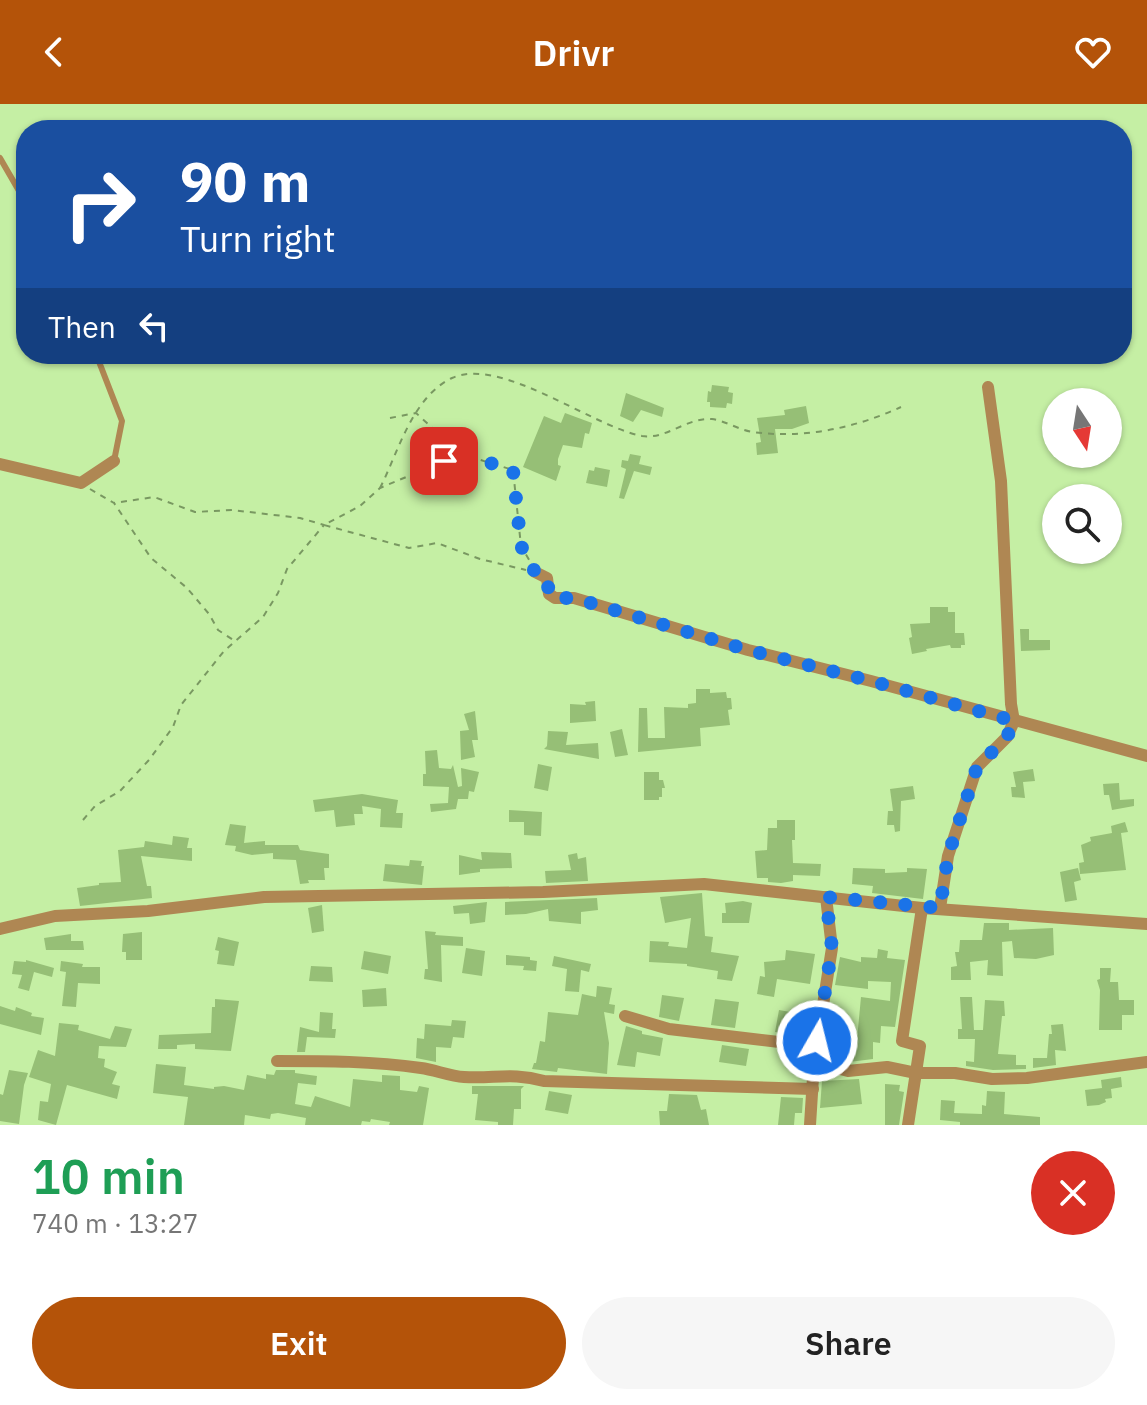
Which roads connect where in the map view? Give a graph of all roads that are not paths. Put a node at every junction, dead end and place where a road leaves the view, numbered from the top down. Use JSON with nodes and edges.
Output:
{"nodes":[{"id":1,"x":0,"y":158,"type":"edge"},
{"id":2,"x":16,"y":186,"type":"edge"},
{"id":3,"x":100,"y":364,"type":"edge"},
{"id":4,"x":988,"y":387,"type":"dead end"},
{"id":5,"x":114,"y":461,"type":"joint"},
{"id":6,"x":0,"y":464,"type":"edge"},
{"id":7,"x":535,"y":572,"type":"road end"},
{"id":8,"x":1014,"y":721,"type":"junction"},
{"id":9,"x":1147,"y":756,"type":"edge"},
{"id":10,"x":826,"y":897,"type":"junction"},
{"id":11,"x":922,"y":908,"type":"junction"},
{"id":12,"x":940,"y":908,"type":"junction"},
{"id":13,"x":1147,"y":924,"type":"edge"},
{"id":14,"x":0,"y":929,"type":"edge"},
{"id":15,"x":625,"y":1016,"type":"dead end"},
{"id":16,"x":277,"y":1061,"type":"dead end"},
{"id":17,"x":814,"y":1062,"type":"junction"},
{"id":18,"x":1147,"y":1062,"type":"edge"},
{"id":19,"x":916,"y":1073,"type":"junction"},
{"id":20,"x":813,"y":1089,"type":"junction"},
{"id":21,"x":810,"y":1125,"type":"edge"},
{"id":22,"x":908,"y":1125,"type":"edge"}],
"edges":[{"from":1,"to":2,"type":"lane"},
{"from":3,"to":5,"type":"lane"},
{"from":4,"to":8,"type":"street"},
{"from":5,"to":6,"type":"street"},
{"from":7,"to":8,"type":"street"},
{"from":8,"to":9,"type":"street"},
{"from":8,"to":12,"type":"street"},
{"from":10,"to":11,"type":"street"},
{"from":10,"to":14,"type":"street"},
{"from":10,"to":17,"type":"street"},
{"from":11,"to":12,"type":"street"},
{"from":11,"to":19,"type":"street"},
{"from":12,"to":13,"type":"street"},
{"from":15,"to":17,"type":"street"},
{"from":16,"to":20,"type":"street"},
{"from":17,"to":19,"type":"street"},
{"from":17,"to":20,"type":"street"},
{"from":18,"to":19,"type":"street"},
{"from":19,"to":22,"type":"street"},
{"from":20,"to":21,"type":"street"}]}
